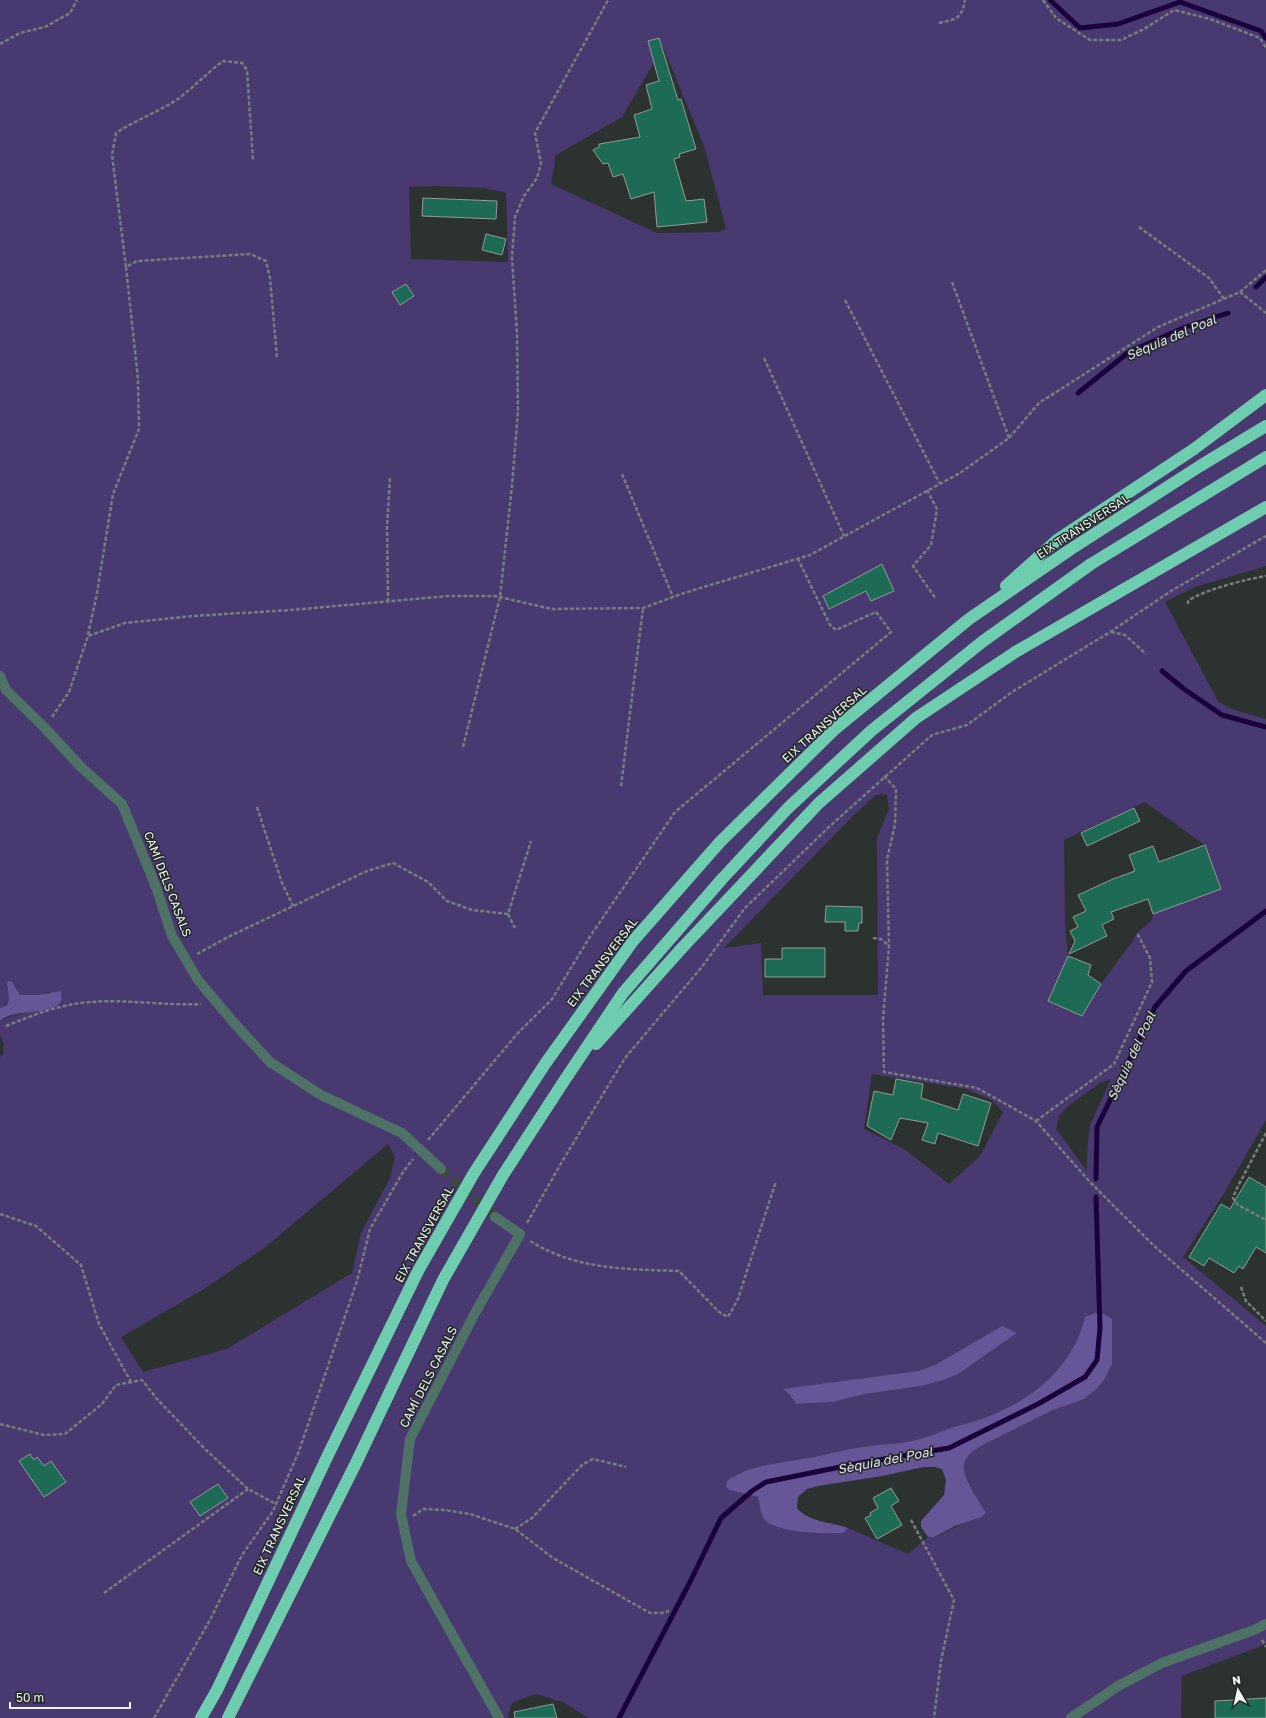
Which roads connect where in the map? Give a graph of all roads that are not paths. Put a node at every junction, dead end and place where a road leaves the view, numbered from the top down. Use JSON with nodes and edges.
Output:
{"nodes":[{"id":1,"x":1266,"y":395,"type":"edge"},
{"id":2,"x":1266,"y":426,"type":"edge"},
{"id":3,"x":1266,"y":457,"type":"edge"},
{"id":4,"x":1266,"y":507,"type":"edge"},
{"id":5,"x":969,"y":619,"type":"junction"},
{"id":6,"x":0,"y":676,"type":"edge"},
{"id":7,"x":564,"y":1081,"type":"junction"},
{"id":8,"x":441,"y":1169,"type":"tunnel mouth"},
{"id":9,"x":495,"y":1217,"type":"tunnel mouth"},
{"id":10,"x":1266,"y":1624,"type":"edge"},
{"id":11,"x":201,"y":1718,"type":"edge"},
{"id":12,"x":228,"y":1718,"type":"edge"},
{"id":13,"x":499,"y":1718,"type":"edge"},
{"id":14,"x":1071,"y":1718,"type":"edge"}],
"edges":[{"from":1,"to":5,"type":"highway"},
{"from":2,"to":5,"type":"highway","name":"EIX TRANSVERSAL"},
{"from":3,"to":7,"type":"highway"},
{"from":4,"to":7,"type":"highway"},
{"from":5,"to":11,"type":"highway","name":"EIX TRANSVERSAL"},
{"from":6,"to":8,"type":"street","name":"CAMÍ DELS CASALS"},
{"from":7,"to":12,"type":"highway"},
{"from":9,"to":13,"type":"street","name":"CAMÍ DELS CASALS"},
{"from":10,"to":14,"type":"street"}]}
